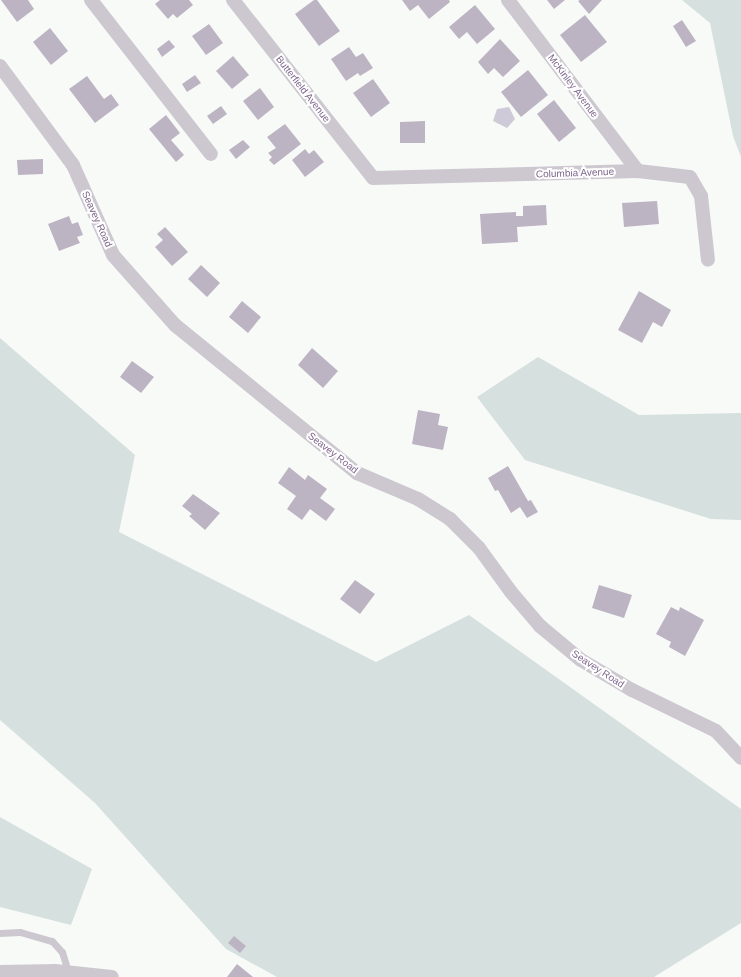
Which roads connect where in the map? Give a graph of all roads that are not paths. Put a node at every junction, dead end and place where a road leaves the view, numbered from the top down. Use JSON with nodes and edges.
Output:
{"nodes":[{"id":1,"x":91,"y":0,"type":"edge"},
{"id":2,"x":233,"y":0,"type":"edge"},
{"id":3,"x":508,"y":0,"type":"edge"},
{"id":4,"x":0,"y":66,"type":"edge"},
{"id":5,"x":211,"y":154,"type":"dead end"},
{"id":6,"x":638,"y":171,"type":"junction"},
{"id":7,"x":373,"y":178,"type":"joint"},
{"id":8,"x":708,"y":260,"type":"dead end"},
{"id":9,"x":741,"y":758,"type":"edge"},
{"id":10,"x":0,"y":933,"type":"edge"},
{"id":11,"x":0,"y":972,"type":"edge"},
{"id":12,"x":68,"y":972,"type":"junction"},
{"id":13,"x":112,"y":977,"type":"edge"}],
"edges":[{"from":1,"to":5,"type":"street"},
{"from":2,"to":7,"type":"street","name":"Butterfield Avenue"},
{"from":3,"to":6,"type":"street","name":"McKinley Avenue"},
{"from":4,"to":9,"type":"street","name":"Seavey Road"},
{"from":6,"to":7,"type":"street","name":"Columbia Avenue"},
{"from":6,"to":8,"type":"street","name":"Columbia Avenue"},
{"from":10,"to":12,"type":"lane"},
{"from":11,"to":12,"type":"street"},
{"from":12,"to":13,"type":"street"}]}
